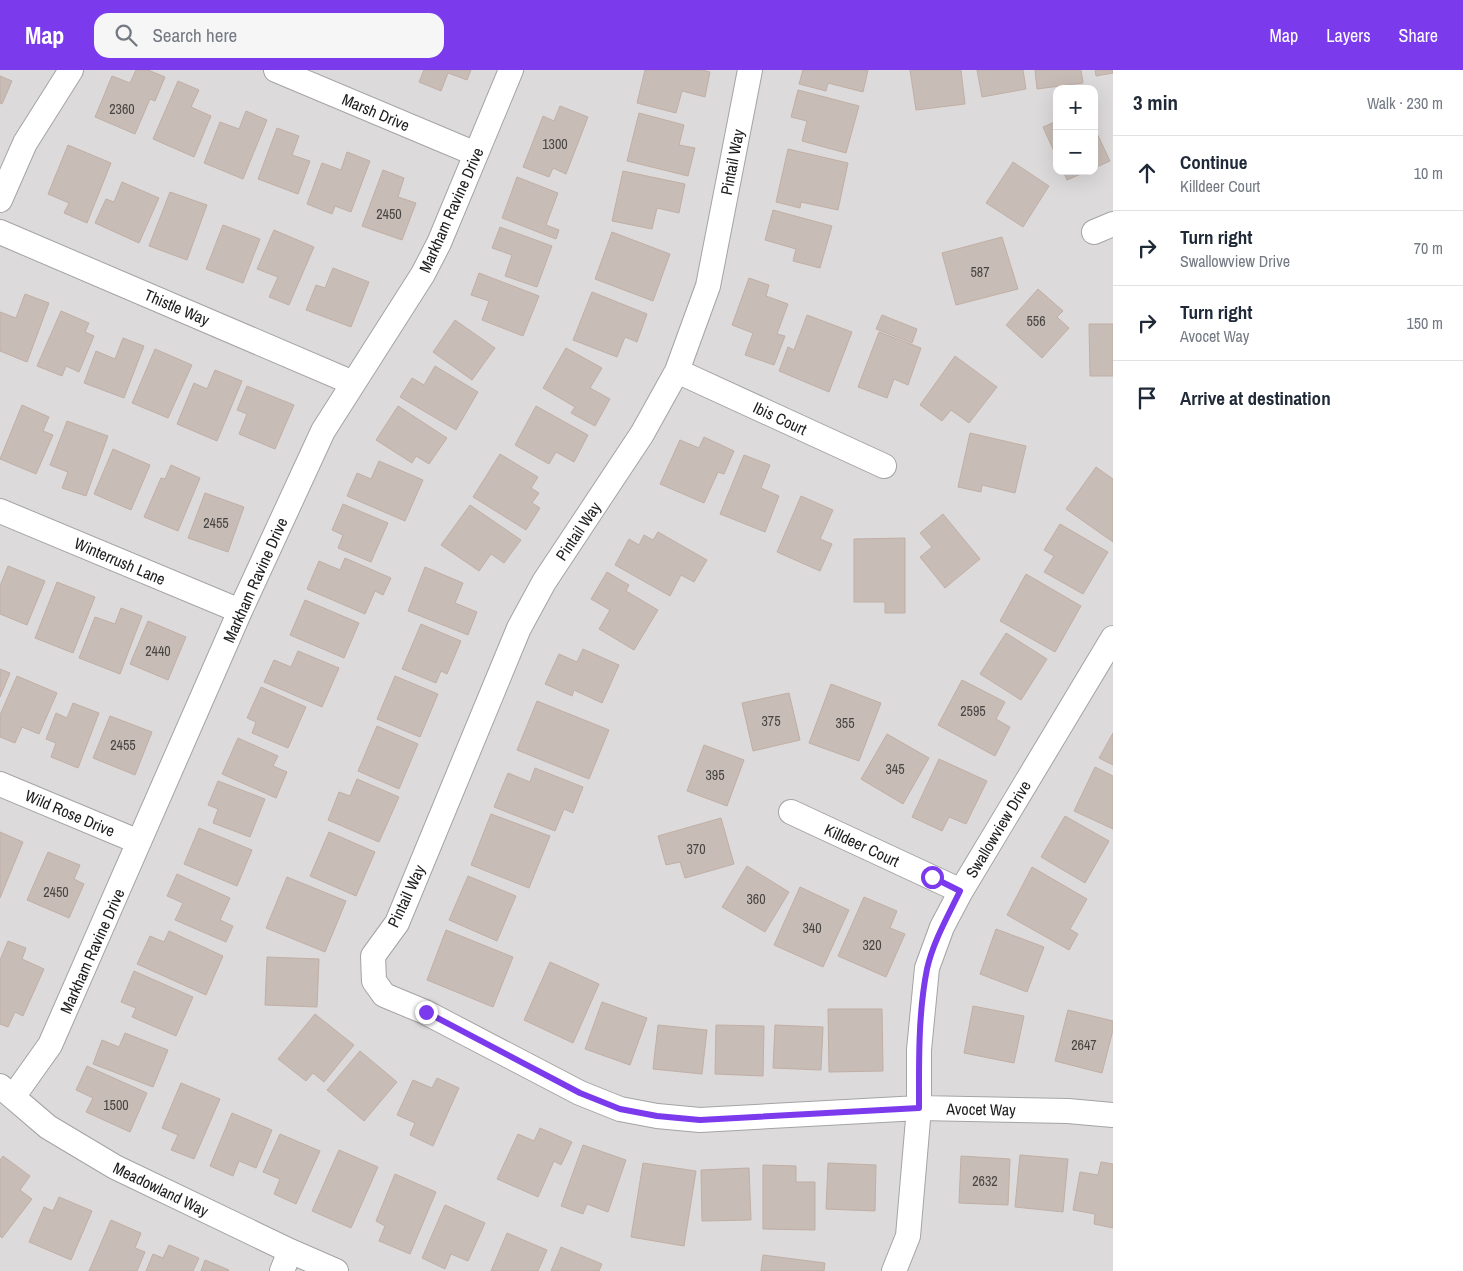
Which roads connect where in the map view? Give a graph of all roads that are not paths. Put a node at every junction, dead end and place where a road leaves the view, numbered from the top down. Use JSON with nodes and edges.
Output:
{"nodes":[{"id":1,"x":71,"y":70,"type":"edge"},
{"id":2,"x":276,"y":70,"type":"edge"},
{"id":3,"x":511,"y":70,"type":"edge"},
{"id":4,"x":750,"y":70,"type":"edge"},
{"id":5,"x":476,"y":154,"type":"junction"},
{"id":6,"x":0,"y":200,"type":"edge"},
{"id":7,"x":0,"y":232,"type":"edge"},
{"id":8,"x":677,"y":370,"type":"junction"},
{"id":9,"x":353,"y":383,"type":"junction"},
{"id":10,"x":884,"y":466,"type":"dead end"},
{"id":11,"x":0,"y":511,"type":"edge"},
{"id":12,"x":240,"y":611,"type":"junction"},
{"id":13,"x":1113,"y":638,"type":"edge"},
{"id":14,"x":0,"y":784,"type":"edge"},
{"id":15,"x":791,"y":812,"type":"dead end"},
{"id":16,"x":139,"y":842,"type":"junction"},
{"id":17,"x":960,"y":891,"type":"junction"},
{"id":18,"x":374,"y":981,"type":"joint"},
{"id":19,"x":7,"y":1092,"type":"edge"},
{"id":20,"x":919,"y":1108,"type":"junction"},
{"id":21,"x":1113,"y":1116,"type":"edge"},
{"id":22,"x":286,"y":1261,"type":"edge"},
{"id":23,"x":336,"y":1271,"type":"edge"},
{"id":24,"x":894,"y":1271,"type":"edge"}],
"edges":[{"from":1,"to":6,"type":"street"},
{"from":2,"to":5,"type":"street","name":"Marsh Drive"},
{"from":3,"to":5,"type":"street","name":"Markham Ravine Drive"},
{"from":4,"to":8,"type":"street","name":"Pintail Way"},
{"from":5,"to":9,"type":"street","name":"Markham Ravine Drive"},
{"from":7,"to":9,"type":"street","name":"Thistle Way"},
{"from":8,"to":10,"type":"street","name":"Ibis Court"},
{"from":8,"to":18,"type":"street","name":"Pintail Way"},
{"from":9,"to":12,"type":"street","name":"Markham Ravine Drive"},
{"from":11,"to":12,"type":"street","name":"Winterrush Lane"},
{"from":12,"to":16,"type":"street","name":"Markham Ravine Drive"},
{"from":13,"to":17,"type":"street","name":"Swallowview Drive"},
{"from":14,"to":16,"type":"street","name":"Wild Rose Drive"},
{"from":15,"to":17,"type":"street","name":"Killdeer Court"},
{"from":16,"to":19,"type":"street","name":"Markham Ravine Drive"},
{"from":17,"to":20,"type":"street","name":"Swallowview Drive"},
{"from":18,"to":20,"type":"street","name":"Avocet Way"},
{"from":19,"to":22,"type":"street","name":"Meadowland Way"},
{"from":20,"to":21,"type":"street","name":"Avocet Way"},
{"from":20,"to":24,"type":"street","name":"Swallowview Drive"},
{"from":22,"to":23,"type":"street","name":"Meadowland Way"}]}
